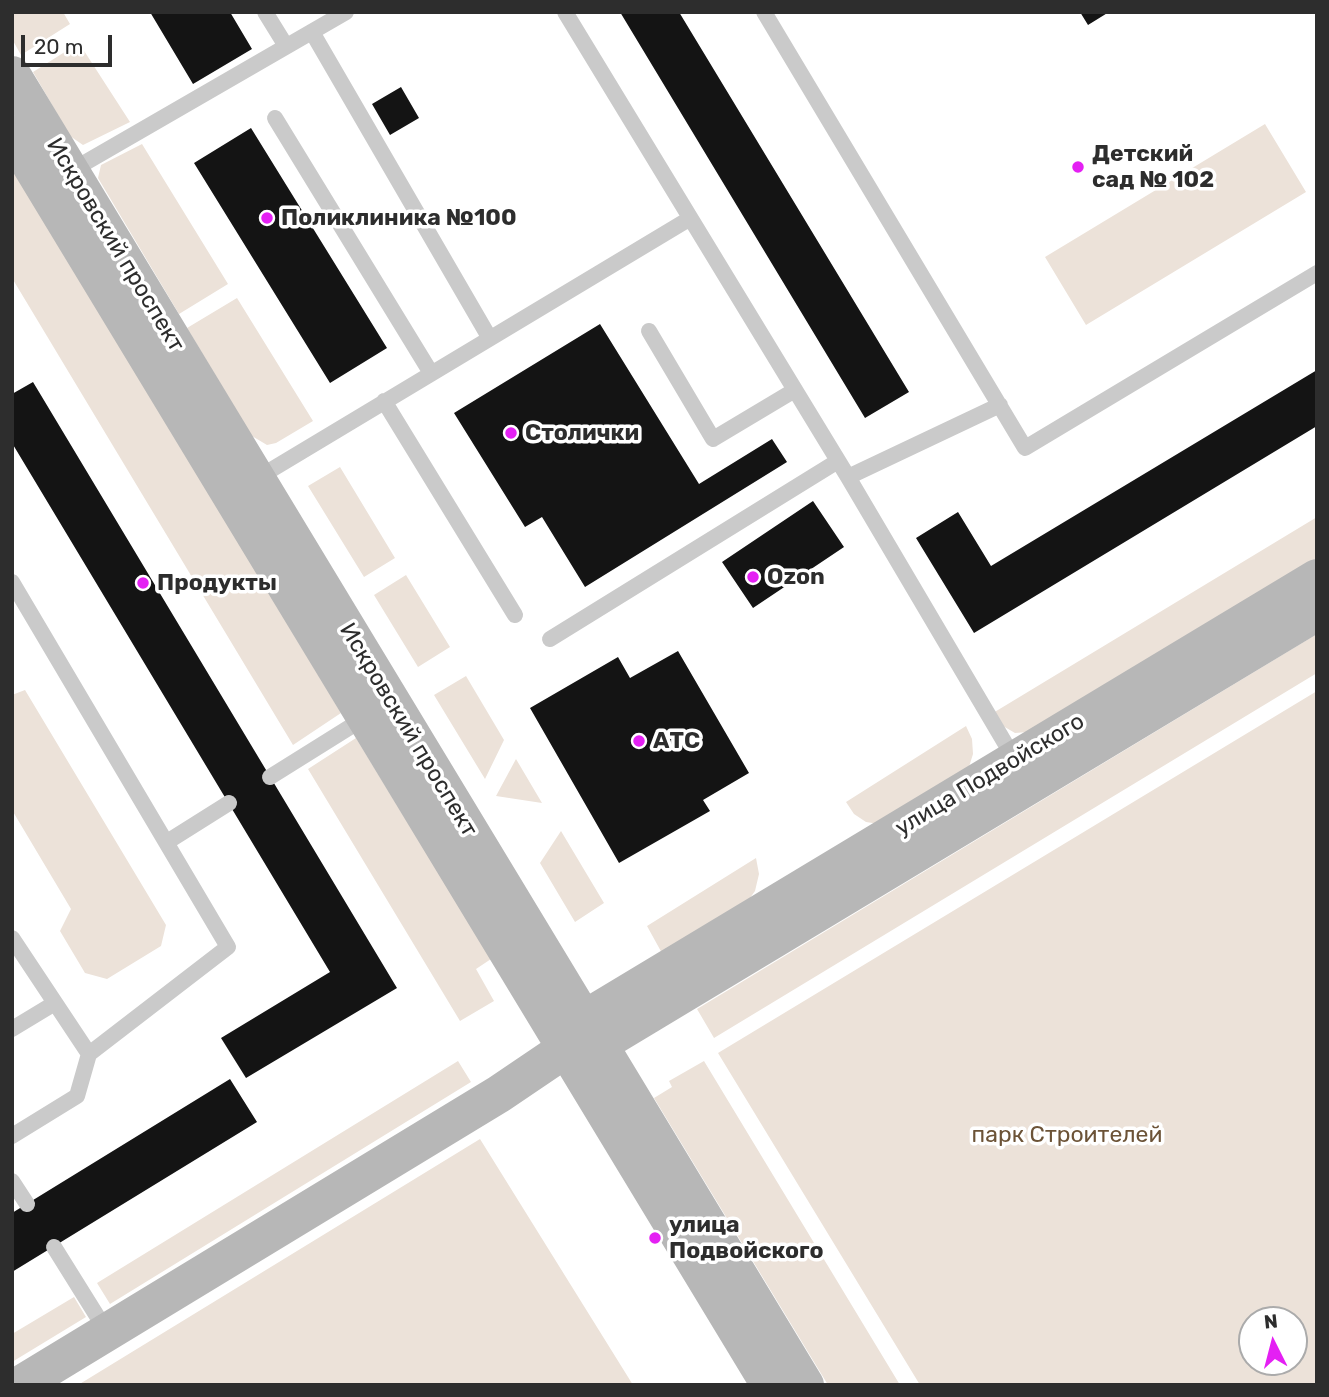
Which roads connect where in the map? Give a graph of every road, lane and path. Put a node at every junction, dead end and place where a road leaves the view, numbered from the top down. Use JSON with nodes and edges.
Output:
{"nodes":[{"id":1,"x":265,"y":12,"type":"edge"},
{"id":2,"x":346,"y":12,"type":"edge"},
{"id":3,"x":565,"y":12,"type":"edge"},
{"id":4,"x":764,"y":12,"type":"edge"},
{"id":5,"x":312,"y":32,"type":"junction"},
{"id":6,"x":286,"y":46,"type":"junction"},
{"id":7,"x":12,"y":75,"type":"edge"},
{"id":8,"x":275,"y":118,"type":"dead end"},
{"id":9,"x":12,"y":134,"type":"edge"},
{"id":10,"x":57,"y":179,"type":"junction"},
{"id":11,"x":689,"y":219,"type":"junction"},
{"id":12,"x":1317,"y":273,"type":"edge"},
{"id":13,"x":649,"y":331,"type":"dead end"},
{"id":14,"x":489,"y":337,"type":"junction"},
{"id":15,"x":431,"y":373,"type":"junction"},
{"id":16,"x":795,"y":390,"type":"junction"},
{"id":17,"x":384,"y":401,"type":"junction"},
{"id":18,"x":1000,"y":405,"type":"junction"},
{"id":19,"x":838,"y":461,"type":"junction"},
{"id":20,"x":848,"y":477,"type":"junction"},
{"id":21,"x":243,"y":487,"type":"junction"},
{"id":22,"x":1317,"y":578,"type":"edge"},
{"id":23,"x":12,"y":582,"type":"edge"},
{"id":24,"x":1317,"y":612,"type":"edge"},
{"id":25,"x":515,"y":615,"type":"dead end"},
{"id":26,"x":550,"y":639,"type":"dead end"},
{"id":27,"x":378,"y":710,"type":"junction"},
{"id":28,"x":1023,"y":772,"type":"junction"},
{"id":29,"x":270,"y":777,"type":"dead end"},
{"id":30,"x":229,"y":803,"type":"dead end"},
{"id":31,"x":167,"y":842,"type":"junction"},
{"id":32,"x":12,"y":938,"type":"edge"},
{"id":33,"x":55,"y":1003,"type":"junction"},
{"id":34,"x":12,"y":1029,"type":"edge"},
{"id":35,"x":583,"y":1038,"type":"junction"},
{"id":36,"x":89,"y":1054,"type":"junction"},
{"id":37,"x":12,"y":1136,"type":"edge"},
{"id":38,"x":12,"y":1181,"type":"edge"},
{"id":39,"x":27,"y":1204,"type":"dead end"},
{"id":40,"x":54,"y":1247,"type":"dead end"},
{"id":41,"x":107,"y":1332,"type":"junction"},
{"id":42,"x":20,"y":1385,"type":"edge"},
{"id":43,"x":770,"y":1385,"type":"edge"},
{"id":44,"x":805,"y":1385,"type":"edge"}],
"edges":[{"from":1,"to":6,"type":"lane"},
{"from":2,"to":5,"type":"lane"},
{"from":3,"to":11,"type":"lane"},
{"from":4,"to":18,"type":"lane"},
{"from":5,"to":6,"type":"lane"},
{"from":5,"to":14,"type":"lane"},
{"from":6,"to":10,"type":"lane"},
{"from":7,"to":10,"type":"street","name":"Искровский проспект"},
{"from":8,"to":15,"type":"lane"},
{"from":9,"to":10,"type":"street","name":"Искровский проспект"},
{"from":10,"to":21,"type":"street","name":"Искровский проспект"},
{"from":11,"to":14,"type":"lane"},
{"from":11,"to":16,"type":"lane"},
{"from":12,"to":18,"type":"lane"},
{"from":13,"to":16,"type":"lane"},
{"from":14,"to":15,"type":"lane"},
{"from":15,"to":17,"type":"lane"},
{"from":16,"to":19,"type":"lane"},
{"from":17,"to":21,"type":"lane"},
{"from":17,"to":25,"type":"lane"},
{"from":18,"to":20,"type":"lane"},
{"from":19,"to":20,"type":"lane"},
{"from":19,"to":26,"type":"lane"},
{"from":20,"to":28,"type":"lane"},
{"from":21,"to":27,"type":"street","name":"Искровский проспект"},
{"from":22,"to":28,"type":"street","name":"улица Подвойского"},
{"from":23,"to":31,"type":"lane"},
{"from":24,"to":28,"type":"street","name":"улица Подвойского"},
{"from":27,"to":29,"type":"lane"},
{"from":27,"to":35,"type":"street","name":"Искровский проспект"},
{"from":28,"to":35,"type":"street","name":"улица Подвойского"},
{"from":30,"to":31,"type":"lane"},
{"from":31,"to":36,"type":"lane"},
{"from":32,"to":33,"type":"lane"},
{"from":33,"to":34,"type":"lane"},
{"from":33,"to":36,"type":"lane"},
{"from":35,"to":41,"type":"street","name":"улица Подвойского"},
{"from":35,"to":43,"type":"street","name":"Искровский проспект"},
{"from":35,"to":44,"type":"street","name":"Искровский проспект"},
{"from":36,"to":37,"type":"lane"},
{"from":38,"to":39,"type":"lane"},
{"from":40,"to":41,"type":"lane"},
{"from":41,"to":42,"type":"street","name":"улица Подвойского"}]}
